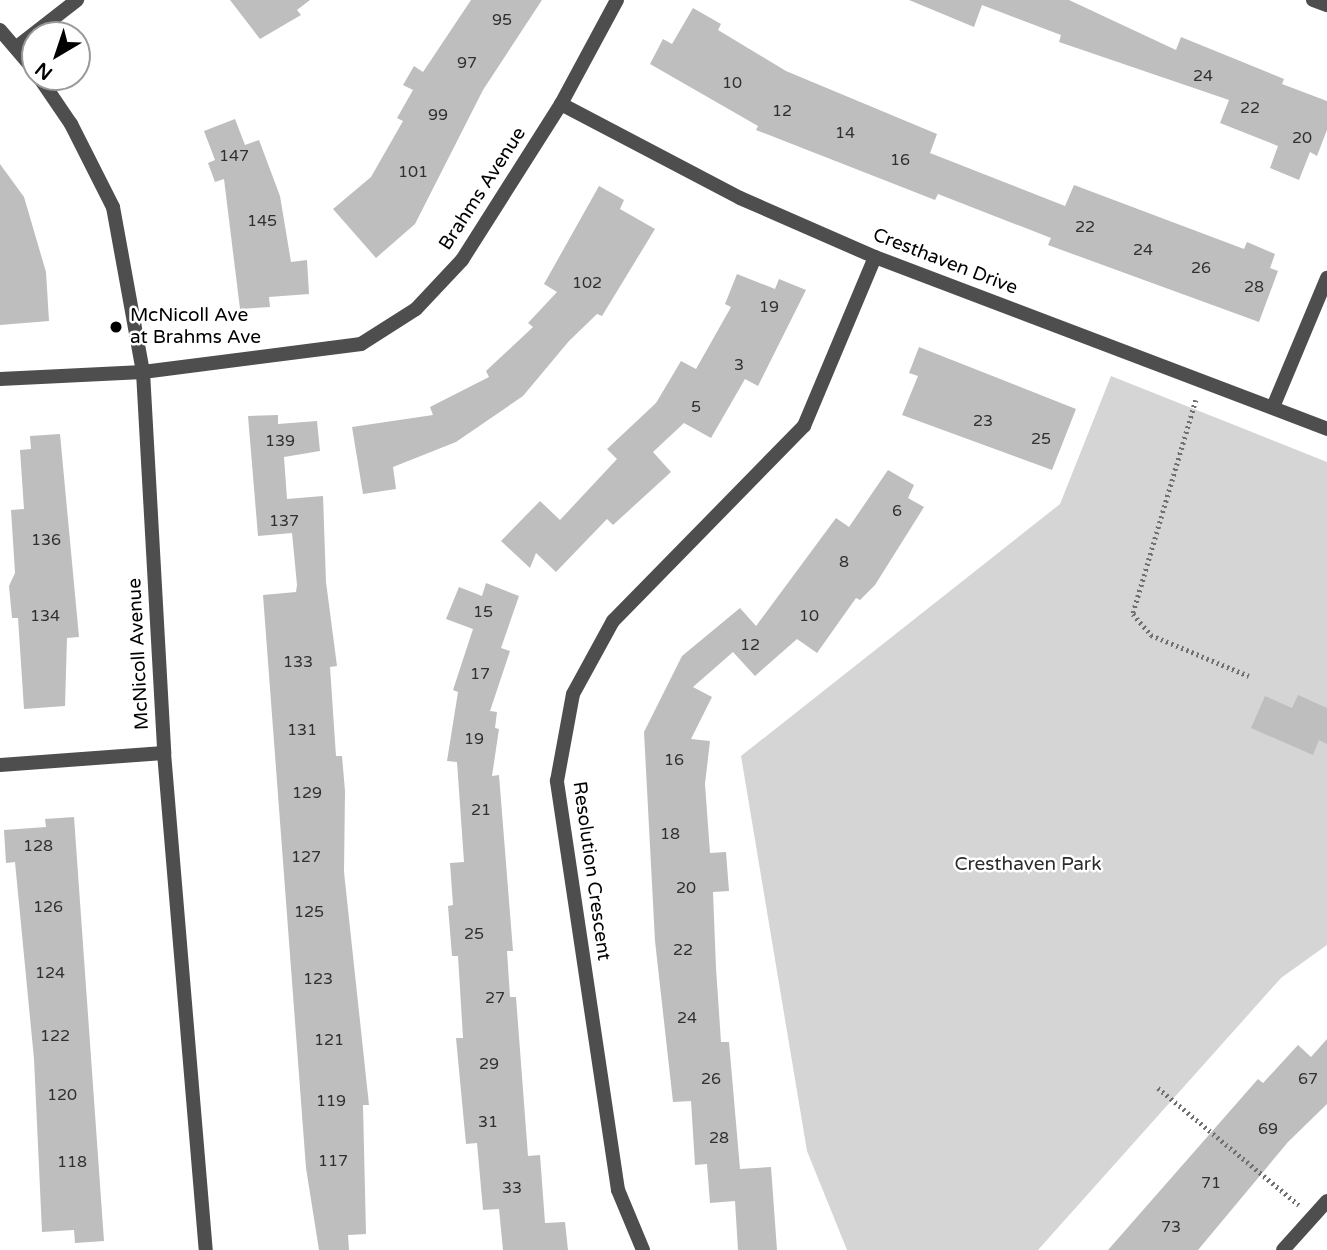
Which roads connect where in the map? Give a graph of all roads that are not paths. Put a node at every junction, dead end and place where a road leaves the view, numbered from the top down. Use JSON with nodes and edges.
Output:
{"nodes":[{"id":1,"x":77,"y":0,"type":"edge"},
{"id":2,"x":617,"y":0,"type":"edge"},
{"id":3,"x":1313,"y":0,"type":"edge"},
{"id":4,"x":1327,"y":5,"type":"edge"},
{"id":5,"x":0,"y":30,"type":"edge"},
{"id":6,"x":18,"y":46,"type":"junction"},
{"id":7,"x":21,"y":50,"type":"edge"},
{"id":8,"x":49,"y":91,"type":"edge"},
{"id":9,"x":561,"y":104,"type":"junction"},
{"id":10,"x":875,"y":257,"type":"junction"},
{"id":11,"x":1327,"y":278,"type":"edge"},
{"id":12,"x":143,"y":372,"type":"junction"},
{"id":13,"x":0,"y":379,"type":"edge"},
{"id":14,"x":1273,"y":407,"type":"junction"},
{"id":15,"x":1327,"y":429,"type":"edge"},
{"id":16,"x":164,"y":753,"type":"junction"},
{"id":17,"x":0,"y":765,"type":"edge"},
{"id":18,"x":1327,"y":1201,"type":"edge"},
{"id":19,"x":206,"y":1250,"type":"edge"},
{"id":20,"x":643,"y":1250,"type":"edge"},
{"id":21,"x":1283,"y":1250,"type":"edge"}],
"edges":[{"from":1,"to":6,"type":"street"},
{"from":2,"to":9,"type":"street","name":"Brahms Avenue"},
{"from":3,"to":4,"type":"street"},
{"from":5,"to":6,"type":"street"},
{"from":6,"to":7,"type":"street"},
{"from":8,"to":12,"type":"street","name":"McNicoll Avenue"},
{"from":9,"to":10,"type":"street","name":"Cresthaven Drive"},
{"from":9,"to":12,"type":"street","name":"Brahms Avenue"},
{"from":10,"to":14,"type":"street","name":"Cresthaven Drive"},
{"from":10,"to":20,"type":"street","name":"Resolution Crescent"},
{"from":11,"to":14,"type":"street"},
{"from":12,"to":13,"type":"street","name":"Brahms Avenue"},
{"from":12,"to":16,"type":"street","name":"McNicoll Avenue"},
{"from":14,"to":15,"type":"street","name":"Cresthaven Drive"},
{"from":16,"to":17,"type":"street"},
{"from":16,"to":19,"type":"street","name":"McNicoll Avenue"},
{"from":18,"to":21,"type":"street"}]}
